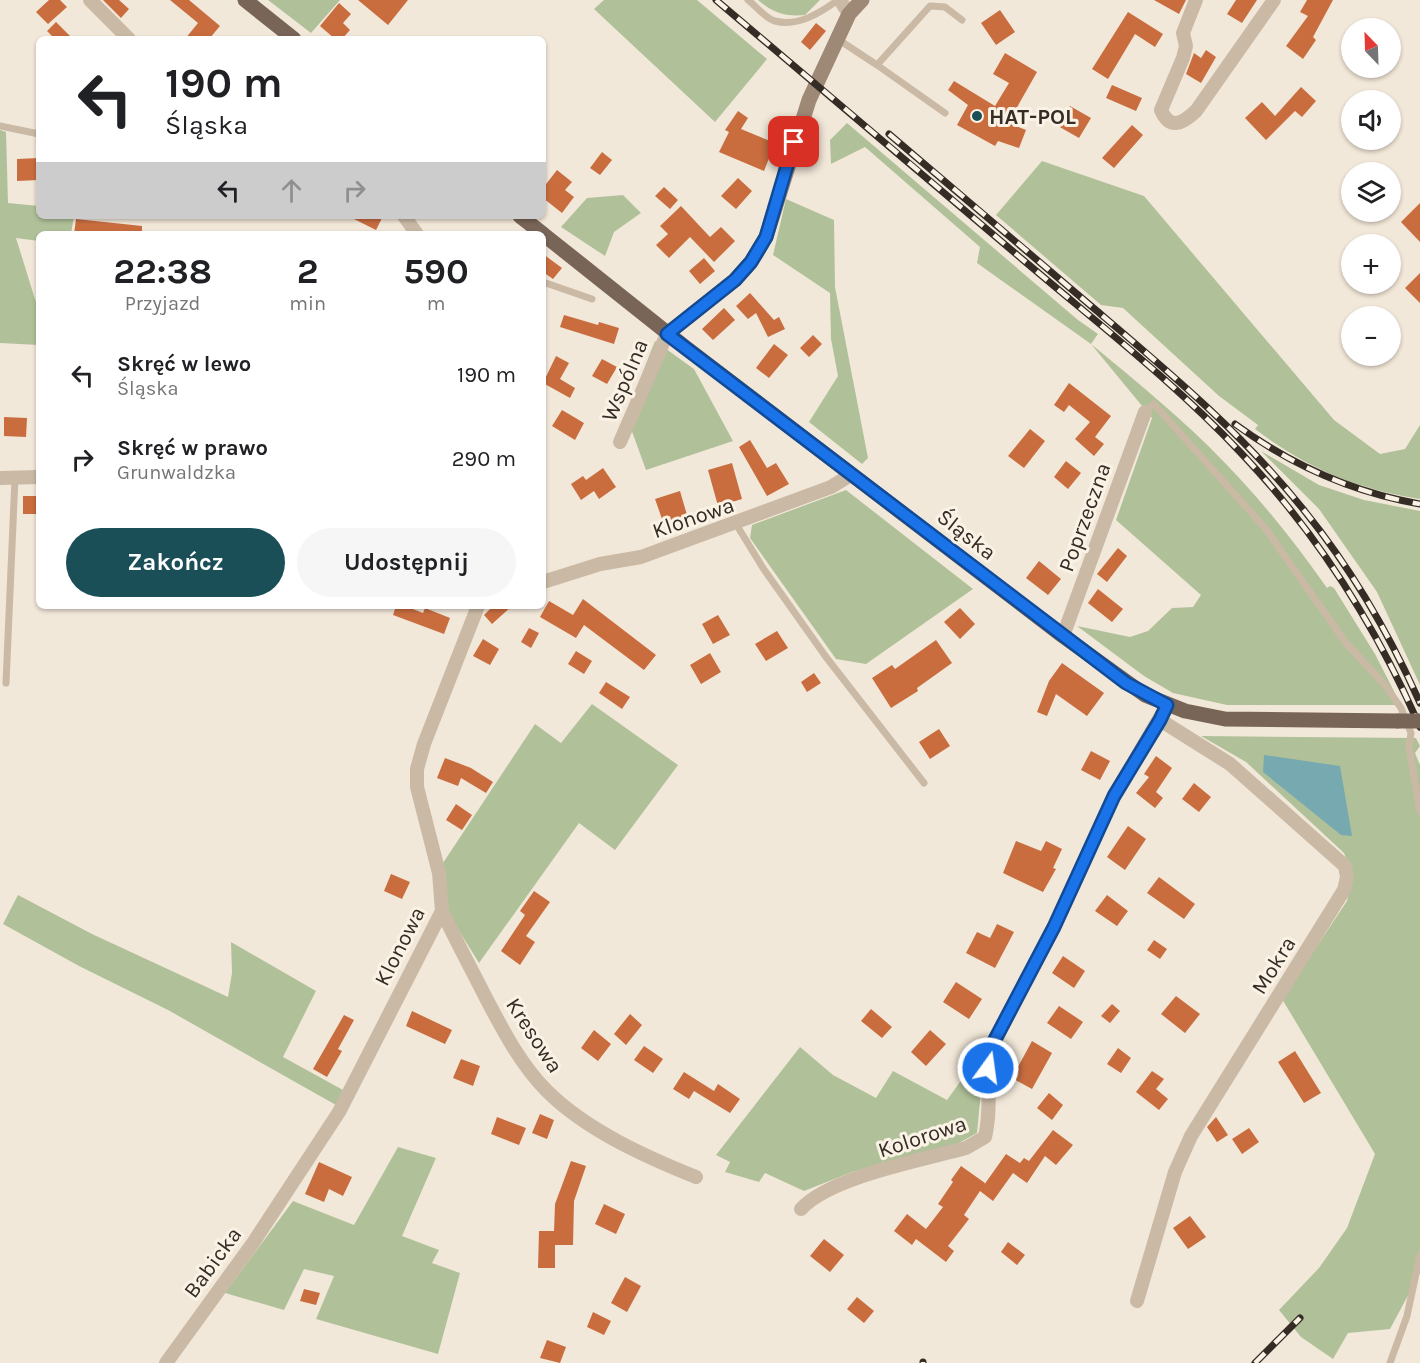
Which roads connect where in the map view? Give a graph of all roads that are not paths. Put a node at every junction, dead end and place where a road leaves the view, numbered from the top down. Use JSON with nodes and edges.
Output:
{"nodes":[{"id":1,"x":90,"y":0,"type":"edge"},
{"id":2,"x":245,"y":0,"type":"edge"},
{"id":3,"x":748,"y":0,"type":"edge"},
{"id":4,"x":839,"y":0,"type":"edge"},
{"id":5,"x":862,"y":0,"type":"edge"},
{"id":6,"x":1196,"y":0,"type":"edge"},
{"id":7,"x":1275,"y":0,"type":"edge"},
{"id":8,"x":849,"y":14,"type":"junction"},
{"id":9,"x":962,"y":20,"type":"dead end"},
{"id":10,"x":126,"y":36,"type":"edge"},
{"id":11,"x":290,"y":36,"type":"edge"},
{"id":12,"x":838,"y":40,"type":"junction"},
{"id":13,"x":878,"y":65,"type":"junction"},
{"id":14,"x":945,"y":113,"type":"dead end"},
{"id":15,"x":0,"y":126,"type":"edge"},
{"id":16,"x":36,"y":133,"type":"edge"},
{"id":17,"x":523,"y":219,"type":"edge"},
{"id":18,"x":536,"y":231,"type":"edge"},
{"id":19,"x":546,"y":239,"type":"edge"},
{"id":20,"x":546,"y":283,"type":"edge"},
{"id":21,"x":592,"y":299,"type":"dead end"},
{"id":22,"x":667,"y":334,"type":"junction"},
{"id":23,"x":1145,"y":412,"type":"joint"},
{"id":24,"x":620,"y":442,"type":"dead end"},
{"id":25,"x":852,"y":474,"type":"junction"},
{"id":26,"x":15,"y":477,"type":"junction"},
{"id":27,"x":36,"y":477,"type":"edge"},
{"id":28,"x":0,"y":478,"type":"edge"},
{"id":29,"x":736,"y":524,"type":"junction"},
{"id":30,"x":546,"y":581,"type":"edge"},
{"id":31,"x":477,"y":609,"type":"edge"},
{"id":32,"x":1063,"y":636,"type":"junction"},
{"id":33,"x":6,"y":683,"type":"dead end"},
{"id":34,"x":1167,"y":705,"type":"junction"},
{"id":35,"x":1160,"y":720,"type":"junction"},
{"id":36,"x":1420,"y":721,"type":"edge"},
{"id":37,"x":924,"y":783,"type":"dead end"},
{"id":38,"x":1420,"y":812,"type":"edge"},
{"id":39,"x":442,"y":911,"type":"junction"},
{"id":40,"x":696,"y":1177,"type":"dead end"},
{"id":41,"x":291,"y":1184,"type":"joint"},
{"id":42,"x":801,"y":1209,"type":"dead end"},
{"id":43,"x":1420,"y":1255,"type":"edge"},
{"id":44,"x":1137,"y":1301,"type":"dead end"},
{"id":45,"x":166,"y":1363,"type":"edge"},
{"id":46,"x":1390,"y":1363,"type":"edge"}],
"edges":[{"from":1,"to":10,"type":"street"},
{"from":2,"to":11,"type":"main road"},
{"from":3,"to":4,"type":"lane"},
{"from":4,"to":8,"type":"street"},
{"from":5,"to":8,"type":"street"},
{"from":6,"to":7,"type":"street"},
{"from":8,"to":12,"type":"street"},
{"from":9,"to":13,"type":"lane"},
{"from":12,"to":13,"type":"lane"},
{"from":12,"to":22,"type":"street"},
{"from":13,"to":14,"type":"lane"},
{"from":15,"to":16,"type":"lane"},
{"from":17,"to":18,"type":"main road","name":"Śląska"},
{"from":19,"to":22,"type":"main road","name":"Śląska"},
{"from":20,"to":21,"type":"lane"},
{"from":22,"to":24,"type":"street","name":"Wspólna"},
{"from":22,"to":25,"type":"main road","name":"Śląska"},
{"from":23,"to":32,"type":"street","name":"Poprzeczna"},
{"from":23,"to":38,"type":"lane"},
{"from":25,"to":29,"type":"street","name":"Klonowa"},
{"from":25,"to":32,"type":"main road","name":"Śląska"},
{"from":26,"to":27,"type":"street"},
{"from":26,"to":28,"type":"street"},
{"from":26,"to":33,"type":"lane"},
{"from":29,"to":30,"type":"street","name":"Klonowa"},
{"from":29,"to":37,"type":"lane"},
{"from":31,"to":39,"type":"street","name":"Klonowa"},
{"from":32,"to":34,"type":"main road","name":"Śląska"},
{"from":34,"to":35,"type":"street","name":"Kolorowa"},
{"from":34,"to":36,"type":"main road","name":"Śląska","bridge":true},
{"from":35,"to":42,"type":"street","name":"Kolorowa"},
{"from":35,"to":44,"type":"street","name":"Mokra"},
{"from":39,"to":40,"type":"street","name":"Kresowa"},
{"from":39,"to":41,"type":"street","name":"Klonowa"},
{"from":41,"to":45,"type":"street","name":"Babicka"},
{"from":43,"to":46,"type":"lane"}]}
